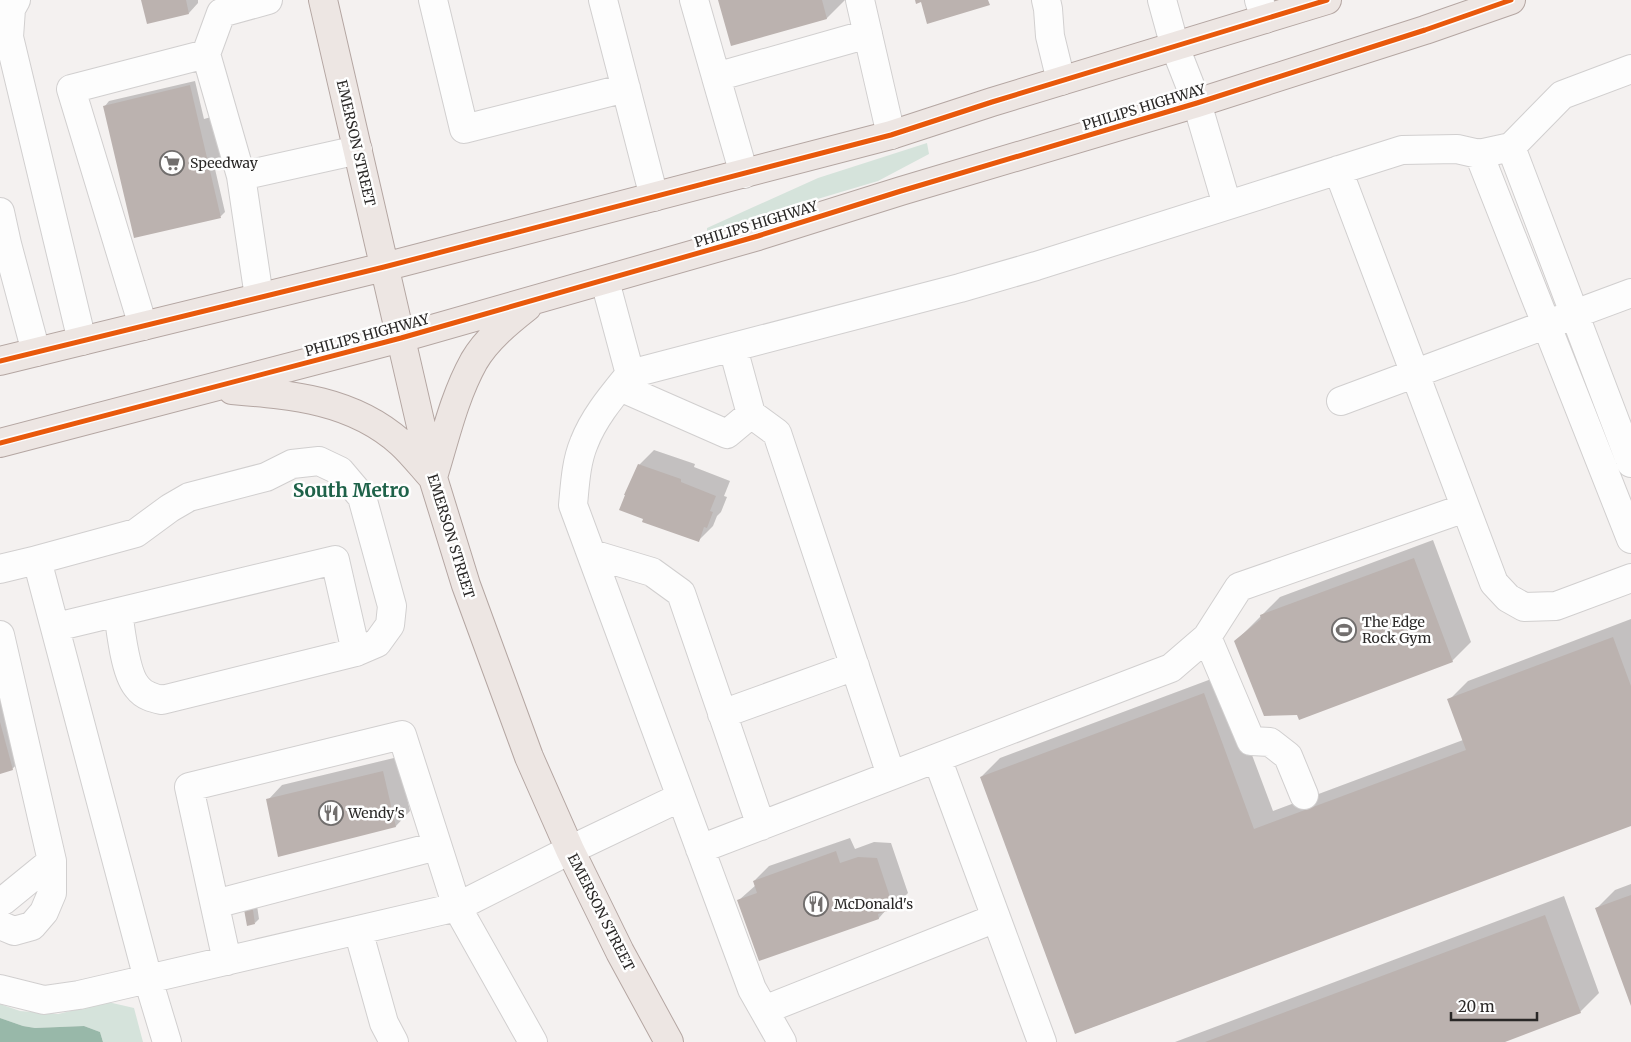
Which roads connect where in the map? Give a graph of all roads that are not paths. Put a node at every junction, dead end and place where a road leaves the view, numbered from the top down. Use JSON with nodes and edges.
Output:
{"nodes":[{"id":1,"x":16,"y":0,"type":"edge"},
{"id":2,"x":268,"y":0,"type":"edge"},
{"id":3,"x":323,"y":0,"type":"edge"},
{"id":4,"x":433,"y":0,"type":"edge"},
{"id":5,"x":603,"y":0,"type":"edge"},
{"id":6,"x":694,"y":0,"type":"edge"},
{"id":7,"x":860,"y":0,"type":"edge"},
{"id":8,"x":1046,"y":0,"type":"edge"},
{"id":9,"x":1162,"y":0,"type":"edge"},
{"id":10,"x":1326,"y":0,"type":"edge"},
{"id":11,"x":1511,"y":0,"type":"edge"},
{"id":12,"x":1262,"y":9,"type":"edge"},
{"id":13,"x":868,"y":34,"type":"junction"},
{"id":14,"x":1175,"y":47,"type":"junction"},
{"id":15,"x":206,"y":54,"type":"junction"},
{"id":16,"x":1631,"y":69,"type":"edge"},
{"id":17,"x":716,"y":76,"type":"junction"},
{"id":18,"x":1061,"y":81,"type":"junction"},
{"id":19,"x":626,"y":88,"type":"junction"},
{"id":20,"x":1197,"y":103,"type":"junction"},
{"id":21,"x":891,"y":135,"type":"junction"},
{"id":22,"x":1511,"y":147,"type":"junction"},
{"id":23,"x":358,"y":150,"type":"junction"},
{"id":24,"x":1479,"y":154,"type":"junction"},
{"id":25,"x":1338,"y":170,"type":"junction"},
{"id":26,"x":744,"y":174,"type":"junction"},
{"id":27,"x":241,"y":176,"type":"junction"},
{"id":28,"x":654,"y":197,"type":"junction"},
{"id":29,"x":1227,"y":205,"type":"junction"},
{"id":30,"x":0,"y":212,"type":"edge"},
{"id":31,"x":4,"y":245,"type":"edge"},
{"id":32,"x":384,"y":267,"type":"junction"},
{"id":33,"x":605,"y":281,"type":"junction"},
{"id":34,"x":1631,"y":293,"type":"edge"},
{"id":35,"x":259,"y":297,"type":"junction"},
{"id":36,"x":534,"y":301,"type":"junction"},
{"id":37,"x":1574,"y":314,"type":"junction"},
{"id":38,"x":1546,"y":324,"type":"junction"},
{"id":39,"x":143,"y":326,"type":"junction"},
{"id":40,"x":402,"y":338,"type":"junction"},
{"id":41,"x":82,"y":341,"type":"junction"},
{"id":42,"x":733,"y":348,"type":"junction"},
{"id":43,"x":36,"y":352,"type":"junction"},
{"id":44,"x":0,"y":361,"type":"edge"},
{"id":45,"x":1415,"y":373,"type":"junction"},
{"id":46,"x":625,"y":380,"type":"junction"},
{"id":47,"x":210,"y":388,"type":"junction"},
{"id":48,"x":1341,"y":401,"type":"dead end"},
{"id":49,"x":751,"y":414,"type":"junction"},
{"id":50,"x":0,"y":443,"type":"edge"},
{"id":51,"x":1631,"y":463,"type":"edge"},
{"id":52,"x":433,"y":478,"type":"junction"},
{"id":53,"x":1466,"y":508,"type":"junction"},
{"id":54,"x":1631,"y":539,"type":"edge"},
{"id":55,"x":592,"y":554,"type":"junction"},
{"id":56,"x":37,"y":560,"type":"junction"},
{"id":57,"x":0,"y":569,"type":"edge"},
{"id":58,"x":1631,"y":578,"type":"edge"},
{"id":59,"x":118,"y":612,"type":"junction"},
{"id":60,"x":56,"y":628,"type":"junction"},
{"id":61,"x":0,"y":635,"type":"edge"},
{"id":62,"x":1207,"y":637,"type":"junction"},
{"id":63,"x":356,"y":652,"type":"junction"},
{"id":64,"x":855,"y":666,"type":"junction"},
{"id":65,"x":722,"y":714,"type":"junction"},
{"id":66,"x":937,"y":758,"type":"junction"},
{"id":67,"x":891,"y":775,"type":"junction"},
{"id":68,"x":1304,"y":795,"type":"dead end"},
{"id":69,"x":681,"y":797,"type":"junction"},
{"id":70,"x":761,"y":826,"type":"junction"},
{"id":71,"x":437,"y":846,"type":"junction"},
{"id":72,"x":700,"y":849,"type":"junction"},
{"id":73,"x":570,"y":850,"type":"junction"},
{"id":74,"x":52,"y":861,"type":"junction"},
{"id":75,"x":0,"y":901,"type":"edge"},
{"id":76,"x":215,"y":904,"type":"junction"},
{"id":77,"x":457,"y":907,"type":"junction"},
{"id":78,"x":996,"y":918,"type":"junction"},
{"id":79,"x":0,"y":925,"type":"edge"},
{"id":80,"x":358,"y":930,"type":"junction"},
{"id":81,"x":227,"y":960,"type":"junction"},
{"id":82,"x":148,"y":979,"type":"junction"},
{"id":83,"x":0,"y":989,"type":"edge"},
{"id":84,"x":764,"y":1010,"type":"junction"},
{"id":85,"x":167,"y":1042,"type":"edge"},
{"id":86,"x":394,"y":1042,"type":"edge"},
{"id":87,"x":533,"y":1042,"type":"edge"},
{"id":88,"x":669,"y":1042,"type":"edge"},
{"id":89,"x":782,"y":1042,"type":"edge"},
{"id":90,"x":1042,"y":1042,"type":"edge"}],
"edges":[{"from":1,"to":41,"type":"street"},
{"from":2,"to":15,"type":"street"},
{"from":3,"to":23,"type":"main road","name":"EMERSON STREET"},
{"from":4,"to":19,"type":"street"},
{"from":5,"to":19,"type":"street"},
{"from":6,"to":17,"type":"street"},
{"from":7,"to":13,"type":"street"},
{"from":8,"to":18,"type":"street"},
{"from":9,"to":14,"type":"street"},
{"from":10,"to":12,"type":"main road"},
{"from":11,"to":20,"type":"main road","name":"PHILIPS HIGHWAY"},
{"from":12,"to":14,"type":"main road"},
{"from":13,"to":17,"type":"street"},
{"from":13,"to":21,"type":"street"},
{"from":14,"to":18,"type":"main road"},
{"from":14,"to":20,"type":"street"},
{"from":15,"to":27,"type":"street"},
{"from":15,"to":39,"type":"street"},
{"from":16,"to":22,"type":"street"},
{"from":17,"to":26,"type":"street"},
{"from":18,"to":21,"type":"main road"},
{"from":19,"to":28,"type":"street"},
{"from":20,"to":29,"type":"street"},
{"from":20,"to":33,"type":"main road","name":"PHILIPS HIGHWAY"},
{"from":21,"to":26,"type":"main road"},
{"from":22,"to":24,"type":"street"},
{"from":22,"to":37,"type":"street"},
{"from":23,"to":27,"type":"street"},
{"from":23,"to":32,"type":"main road","name":"EMERSON STREET"},
{"from":24,"to":25,"type":"street"},
{"from":24,"to":38,"type":"street"},
{"from":25,"to":29,"type":"street"},
{"from":25,"to":45,"type":"street"},
{"from":26,"to":28,"type":"main road"},
{"from":27,"to":35,"type":"street"},
{"from":28,"to":32,"type":"main road"},
{"from":29,"to":42,"type":"street"},
{"from":30,"to":31,"type":"street"},
{"from":31,"to":43,"type":"street"},
{"from":32,"to":35,"type":"main road"},
{"from":32,"to":40,"type":"main road","name":"EMERSON STREET"},
{"from":33,"to":36,"type":"main road","name":"PHILIPS HIGHWAY"},
{"from":33,"to":46,"type":"street"},
{"from":34,"to":37,"type":"street"},
{"from":35,"to":39,"type":"main road"},
{"from":36,"to":40,"type":"main road","name":"PHILIPS HIGHWAY"},
{"from":36,"to":52,"type":"main road"},
{"from":37,"to":38,"type":"street"},
{"from":37,"to":51,"type":"street"},
{"from":38,"to":45,"type":"street"},
{"from":38,"to":54,"type":"street"},
{"from":39,"to":41,"type":"main road"},
{"from":40,"to":47,"type":"main road","name":"PHILIPS HIGHWAY"},
{"from":40,"to":52,"type":"main road","name":"EMERSON STREET"},
{"from":41,"to":43,"type":"main road"},
{"from":42,"to":46,"type":"street"},
{"from":42,"to":49,"type":"street"},
{"from":43,"to":44,"type":"main road"},
{"from":45,"to":48,"type":"street"},
{"from":45,"to":53,"type":"street"},
{"from":46,"to":49,"type":"street"},
{"from":46,"to":55,"type":"street"},
{"from":47,"to":50,"type":"main road","name":"PHILIPS HIGHWAY"},
{"from":47,"to":52,"type":"main road"},
{"from":49,"to":64,"type":"street"},
{"from":52,"to":73,"type":"main road","name":"EMERSON STREET"},
{"from":53,"to":58,"type":"street"},
{"from":53,"to":62,"type":"street"},
{"from":55,"to":65,"type":"street"},
{"from":55,"to":69,"type":"street"},
{"from":56,"to":57,"type":"street"},
{"from":56,"to":60,"type":"street"},
{"from":56,"to":63,"type":"street"},
{"from":59,"to":60,"type":"street"},
{"from":59,"to":63,"type":"street"},
{"from":59,"to":63,"type":"street"},
{"from":60,"to":82,"type":"street"},
{"from":61,"to":74,"type":"street"},
{"from":62,"to":66,"type":"street"},
{"from":62,"to":68,"type":"street"},
{"from":64,"to":65,"type":"street"},
{"from":64,"to":67,"type":"street"},
{"from":65,"to":70,"type":"street"},
{"from":66,"to":67,"type":"street"},
{"from":66,"to":78,"type":"street"},
{"from":67,"to":70,"type":"street"},
{"from":69,"to":72,"type":"street"},
{"from":69,"to":73,"type":"street"},
{"from":70,"to":72,"type":"street"},
{"from":71,"to":76,"type":"street"},
{"from":71,"to":76,"type":"street"},
{"from":71,"to":77,"type":"street"},
{"from":72,"to":84,"type":"street"},
{"from":73,"to":77,"type":"street"},
{"from":73,"to":88,"type":"main road","name":"EMERSON STREET"},
{"from":74,"to":75,"type":"street"},
{"from":74,"to":79,"type":"street"},
{"from":76,"to":81,"type":"street"},
{"from":77,"to":80,"type":"street"},
{"from":77,"to":87,"type":"street"},
{"from":78,"to":84,"type":"street"},
{"from":78,"to":90,"type":"street"},
{"from":80,"to":81,"type":"street"},
{"from":80,"to":86,"type":"street"},
{"from":81,"to":82,"type":"street"},
{"from":82,"to":83,"type":"street"},
{"from":82,"to":85,"type":"street"},
{"from":84,"to":89,"type":"street"}]}
